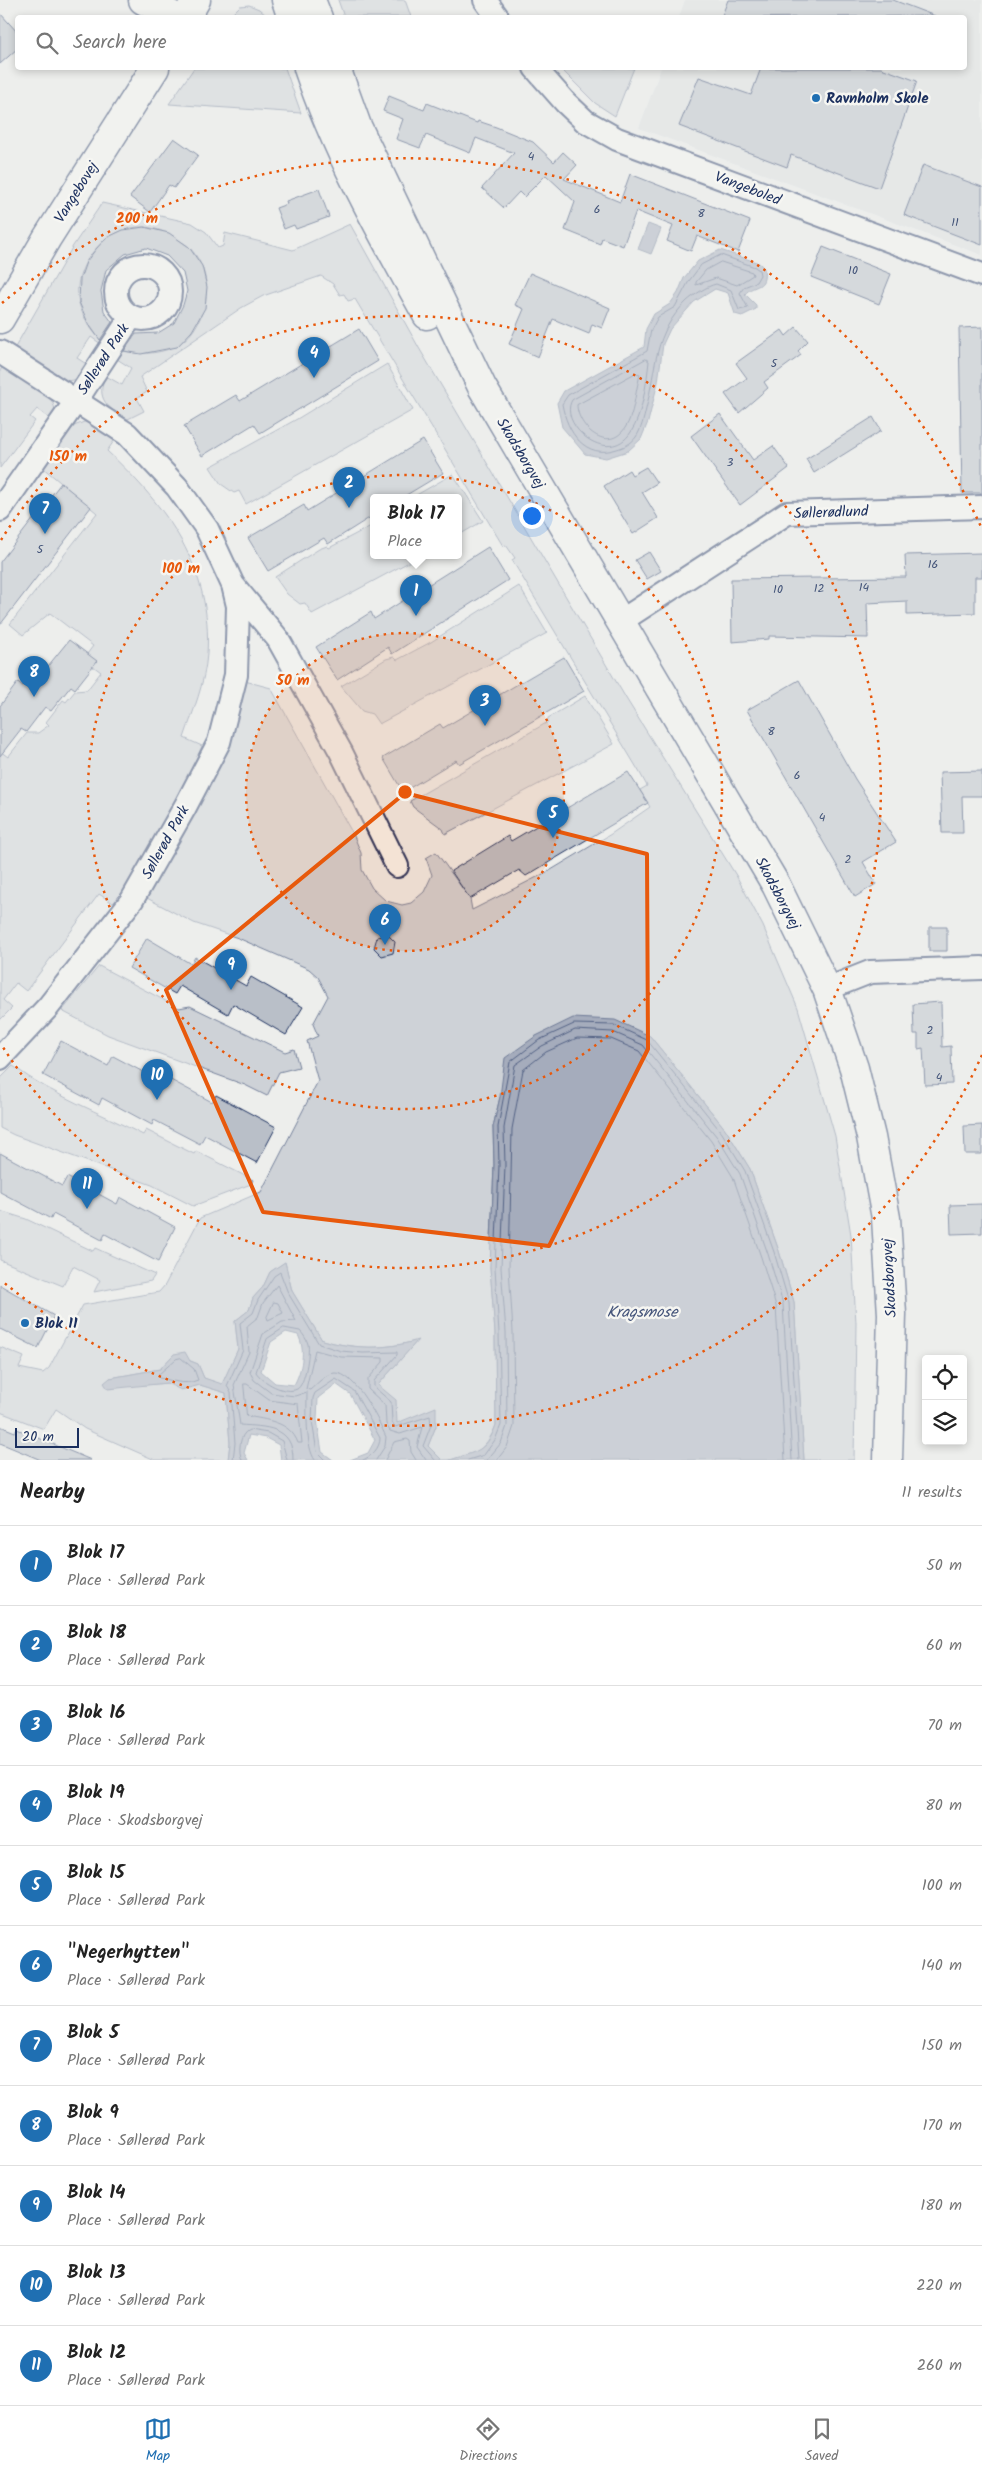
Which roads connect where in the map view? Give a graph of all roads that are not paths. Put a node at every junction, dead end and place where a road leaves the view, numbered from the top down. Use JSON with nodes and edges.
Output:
{"nodes":[{"id":1,"x":143,"y":0,"type":"edge"},
{"id":2,"x":196,"y":0,"type":"edge"},
{"id":3,"x":286,"y":0,"type":"edge"},
{"id":4,"x":312,"y":0,"type":"edge"},
{"id":5,"x":485,"y":0,"type":"edge"},
{"id":6,"x":171,"y":15,"type":"edge"},
{"id":7,"x":188,"y":15,"type":"edge"},
{"id":8,"x":291,"y":15,"type":"edge"},
{"id":9,"x":317,"y":15,"type":"edge"},
{"id":10,"x":496,"y":15,"type":"edge"},
{"id":11,"x":154,"y":70,"type":"edge"},
{"id":12,"x":309,"y":70,"type":"edge"},
{"id":13,"x":337,"y":70,"type":"edge"},
{"id":14,"x":537,"y":70,"type":"edge"},
{"id":15,"x":982,"y":275,"type":"edge"},
{"id":16,"x":131,"y":317,"type":"dead end"},
{"id":17,"x":0,"y":319,"type":"edge"},
{"id":18,"x":0,"y":352,"type":"edge"},
{"id":19,"x":482,"y":387,"type":"junction"},
{"id":20,"x":76,"y":401,"type":"junction"},
{"id":21,"x":982,"y":507,"type":"edge"},
{"id":22,"x":0,"y":510,"type":"edge"},
{"id":23,"x":233,"y":585,"type":"junction"},
{"id":24,"x":621,"y":621,"type":"junction"},
{"id":25,"x":397,"y":866,"type":"dead end"},
{"id":26,"x":982,"y":968,"type":"edge"},
{"id":27,"x":826,"y":989,"type":"junction"},
{"id":28,"x":0,"y":1058,"type":"edge"},
{"id":29,"x":888,"y":1460,"type":"edge"}],
"edges":[{"from":1,"to":6,"type":"street"},
{"from":2,"to":7,"type":"street"},
{"from":3,"to":8,"type":"street"},
{"from":4,"to":9,"type":"street"},
{"from":5,"to":10,"type":"street"},
{"from":11,"to":17,"type":"street","name":"Vangebovej"},
{"from":12,"to":19,"type":"street","name":"Skodsborgvej"},
{"from":13,"to":19,"type":"street","name":"Skodsborgvej"},
{"from":14,"to":15,"type":"street","name":"Vangeboled"},
{"from":16,"to":20,"type":"street","name":"Søllerød Park"},
{"from":18,"to":20,"type":"street","name":"Søllerød Park"},
{"from":19,"to":24,"type":"street","name":"Skodsborgvej"},
{"from":20,"to":22,"type":"street","name":"Søllerød Park"},
{"from":20,"to":23,"type":"street","name":"Søllerød Park"},
{"from":21,"to":24,"type":"street","name":"Søllerødlund"},
{"from":23,"to":25,"type":"street","name":"Søllerød Park"},
{"from":23,"to":28,"type":"street","name":"Søllerød Park"},
{"from":24,"to":27,"type":"street","name":"Skodsborgvej"},
{"from":26,"to":27,"type":"street"},
{"from":27,"to":29,"type":"street","name":"Skodsborgvej"}]}
